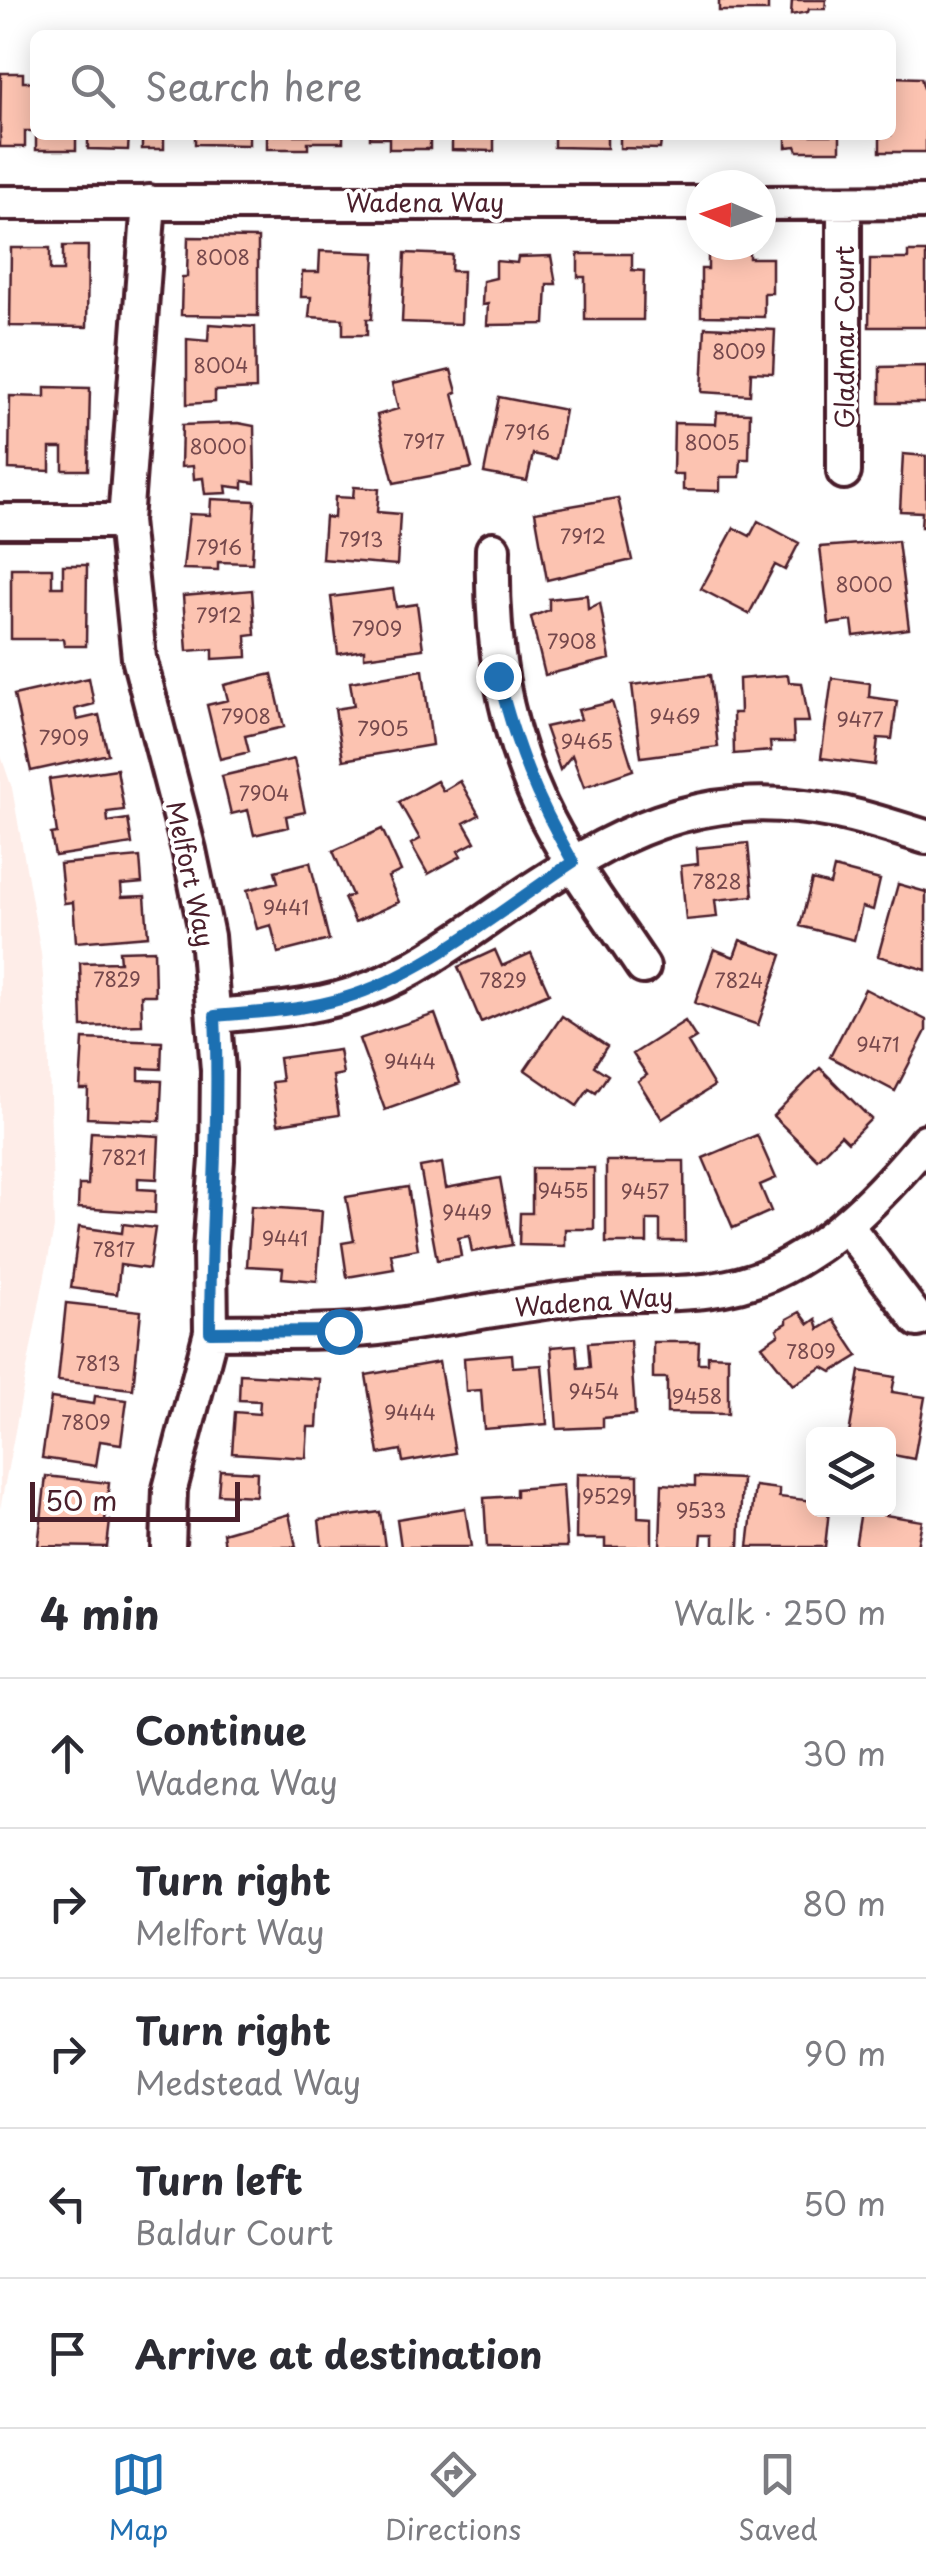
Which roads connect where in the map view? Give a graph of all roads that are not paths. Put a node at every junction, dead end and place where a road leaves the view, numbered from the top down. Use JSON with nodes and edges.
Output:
{"nodes":[{"id":1,"x":149,"y":202,"type":"junction"},
{"id":2,"x":926,"y":202,"type":"edge"},
{"id":3,"x":0,"y":203,"type":"edge"},
{"id":4,"x":686,"y":203,"type":"edge"},
{"id":5,"x":776,"y":203,"type":"edge"},
{"id":6,"x":844,"y":203,"type":"junction"},
{"id":7,"x":844,"y":472,"type":"dead end"},
{"id":8,"x":0,"y":521,"type":"edge"},
{"id":9,"x":125,"y":521,"type":"junction"},
{"id":10,"x":493,"y":549,"type":"dead end"},
{"id":11,"x":926,"y":838,"type":"edge"},
{"id":12,"x":573,"y":862,"type":"junction"},
{"id":13,"x":643,"y":967,"type":"dead end"},
{"id":14,"x":215,"y":1016,"type":"junction"},
{"id":15,"x":926,"y":1142,"type":"edge"},
{"id":16,"x":846,"y":1224,"type":"junction"},
{"id":17,"x":918,"y":1320,"type":"dead end"},
{"id":18,"x":210,"y":1332,"type":"junction"},
{"id":19,"x":168,"y":1547,"type":"edge"}],
"edges":[{"from":1,"to":3,"type":"street","name":"Wadena Way"},
{"from":1,"to":4,"type":"street","name":"Wadena Way"},
{"from":1,"to":9,"type":"street","name":"Melfort Way"},
{"from":2,"to":6,"type":"street"},
{"from":5,"to":6,"type":"street"},
{"from":6,"to":7,"type":"street","name":"Gladmar Court"},
{"from":8,"to":9,"type":"street"},
{"from":9,"to":14,"type":"street","name":"Melfort Way"},
{"from":10,"to":12,"type":"street"},
{"from":11,"to":12,"type":"street"},
{"from":12,"to":13,"type":"street"},
{"from":12,"to":14,"type":"street"},
{"from":14,"to":18,"type":"street","name":"Melfort Way"},
{"from":15,"to":16,"type":"street","name":"Wadena Way"},
{"from":16,"to":17,"type":"street"},
{"from":16,"to":18,"type":"street","name":"Wadena Way"},
{"from":18,"to":19,"type":"street","name":"Melfort Way"}]}
